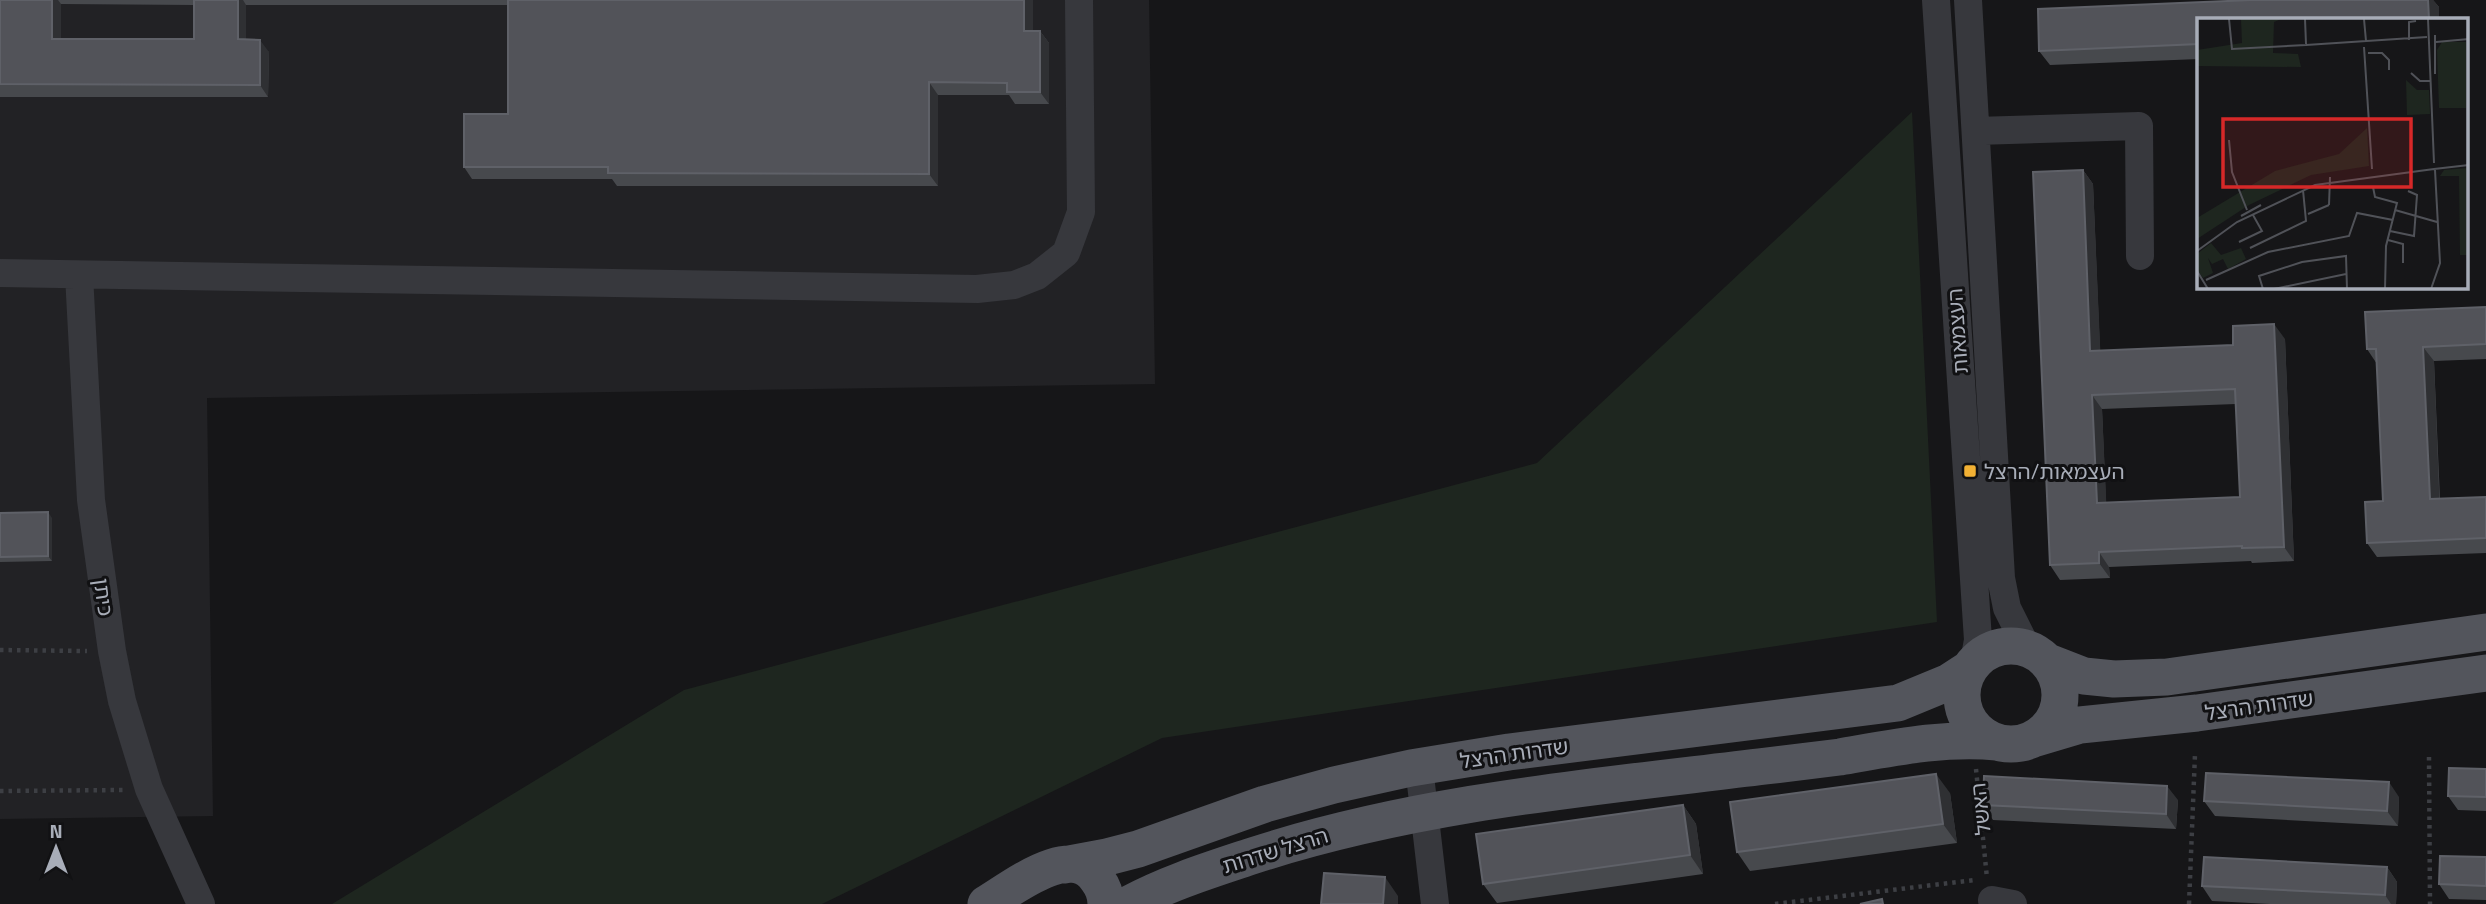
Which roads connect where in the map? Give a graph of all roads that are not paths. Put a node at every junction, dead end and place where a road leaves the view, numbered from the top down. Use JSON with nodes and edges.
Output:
{"nodes":[{"id":1,"x":1079,"y":0,"type":"edge"},
{"id":2,"x":1937,"y":0,"type":"edge"},
{"id":3,"x":1968,"y":0,"type":"edge"},
{"id":4,"x":1976,"y":131,"type":"junction"},
{"id":5,"x":2140,"y":256,"type":"dead end"},
{"id":6,"x":0,"y":272,"type":"edge"},
{"id":7,"x":79,"y":275,"type":"junction"},
{"id":8,"x":2486,"y":632,"type":"edge"},
{"id":9,"x":2038,"y":655,"type":"junction"},
{"id":10,"x":1971,"y":666,"type":"junction"},
{"id":11,"x":2486,"y":673,"type":"edge"},
{"id":12,"x":2033,"y":739,"type":"junction"},
{"id":13,"x":1985,"y":741,"type":"junction"},
{"id":14,"x":1419,"y":767,"type":"junction"},
{"id":15,"x":1425,"y":812,"type":"junction"},
{"id":16,"x":1064,"y":865,"type":"junction"},
{"id":17,"x":1002,"y":898,"type":"edge"},
{"id":18,"x":201,"y":904,"type":"edge"},
{"id":19,"x":1106,"y":904,"type":"edge"},
{"id":20,"x":1129,"y":904,"type":"edge"},
{"id":21,"x":1435,"y":904,"type":"edge"}],
"edges":[{"from":1,"to":7,"type":"street"},
{"from":2,"to":10,"type":"street","name":"העצמאות"},
{"from":3,"to":4,"type":"street","name":"העצמאות"},
{"from":4,"to":5,"type":"street"},
{"from":4,"to":9,"type":"street","name":"העצמאות"},
{"from":6,"to":7,"type":"street"},
{"from":7,"to":18,"type":"street","name":"כיתן"},
{"from":8,"to":9,"type":"main road","name":"שדרות הרצל"},
{"from":9,"to":10,"type":"main road"},
{"from":9,"to":12,"type":"main road"},
{"from":10,"to":13,"type":"main road"},
{"from":10,"to":14,"type":"main road","name":"שדרות הרצל"},
{"from":11,"to":12,"type":"main road","name":"שדרות הרצל"},
{"from":12,"to":13,"type":"main road"},
{"from":13,"to":15,"type":"main road"},
{"from":14,"to":15,"type":"street"},
{"from":14,"to":16,"type":"main road","name":"שדרות הרצל"},
{"from":15,"to":20,"type":"main road","name":"הרצל שדרות"},
{"from":15,"to":21,"type":"street"},
{"from":16,"to":17,"type":"main road","name":"שדרות הרצל"},
{"from":16,"to":19,"type":"main road"}]}
